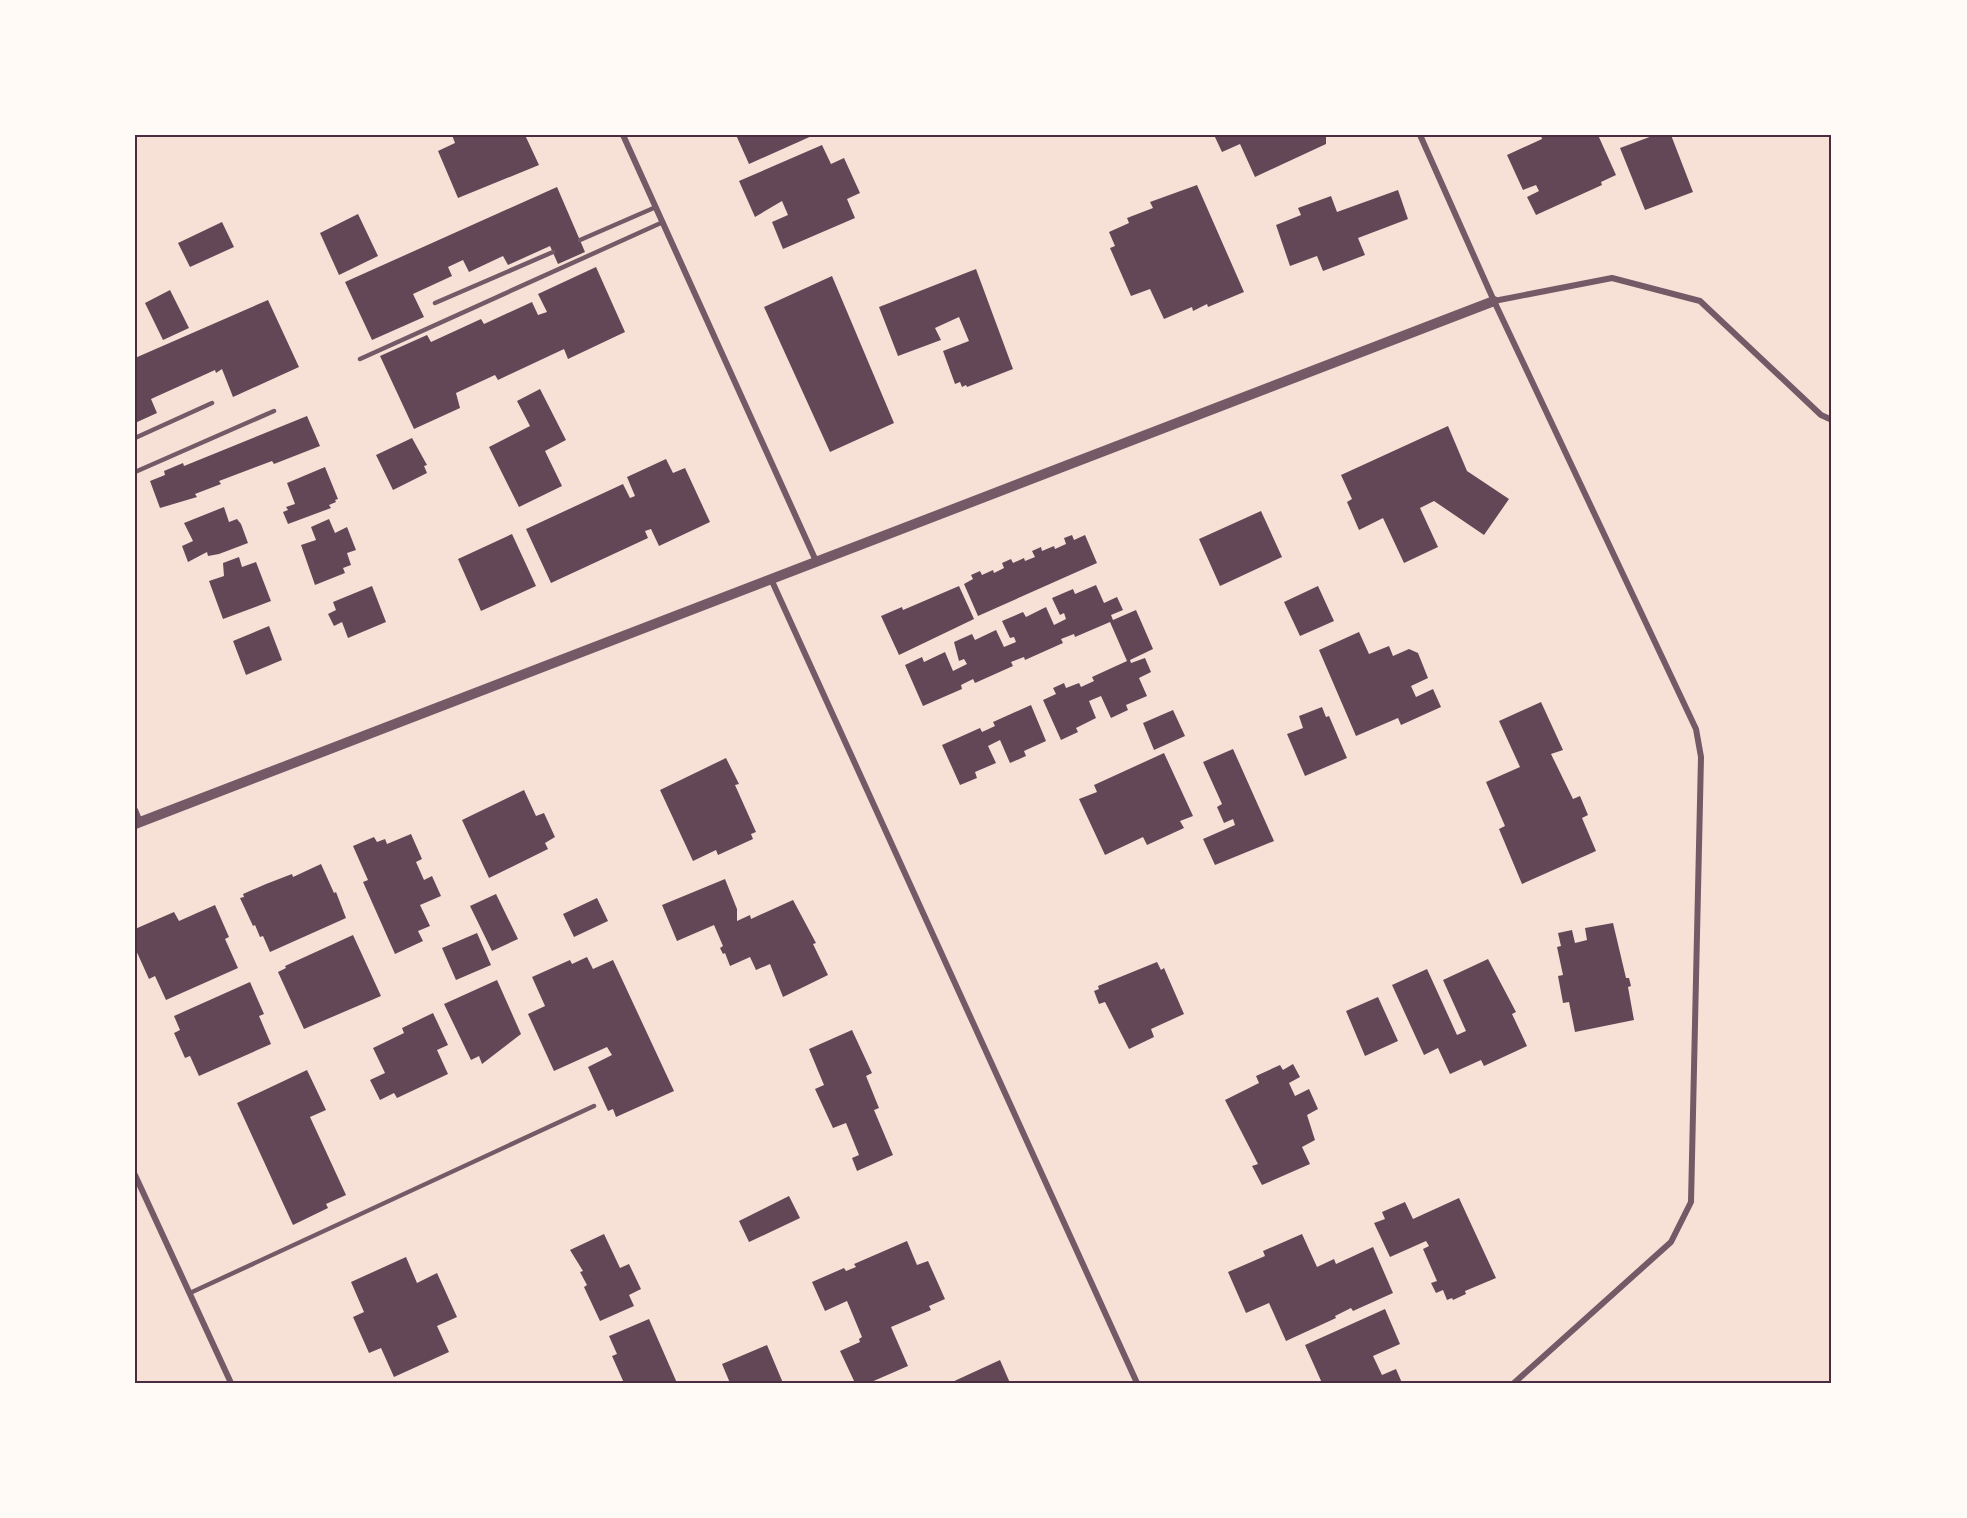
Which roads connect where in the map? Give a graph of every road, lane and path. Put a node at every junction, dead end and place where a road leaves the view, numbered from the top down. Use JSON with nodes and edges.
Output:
{"nodes":[{"id":1,"x":623,"y":135,"type":"edge"},
{"id":2,"x":1420,"y":135,"type":"edge"},
{"id":3,"x":656,"y":207,"type":"junction"},
{"id":4,"x":663,"y":222,"type":"junction"},
{"id":5,"x":580,"y":240,"type":"dead end"},
{"id":6,"x":553,"y":252,"type":"dead end"},
{"id":7,"x":1494,"y":301,"type":"junction"},
{"id":8,"x":435,"y":303,"type":"dead end"},
{"id":9,"x":360,"y":359,"type":"dead end"},
{"id":10,"x":212,"y":403,"type":"dead end"},
{"id":11,"x":274,"y":411,"type":"dead end"},
{"id":12,"x":1832,"y":420,"type":"edge"},
{"id":13,"x":135,"y":438,"type":"edge"},
{"id":14,"x":135,"y":471,"type":"edge"},
{"id":15,"x":816,"y":561,"type":"junction"},
{"id":16,"x":771,"y":578,"type":"junction"},
{"id":17,"x":135,"y":810,"type":"edge"},
{"id":18,"x":138,"y":823,"type":"edge"},
{"id":19,"x":594,"y":1106,"type":"dead end"},
{"id":20,"x":135,"y":1175,"type":"edge"},
{"id":21,"x":190,"y":1293,"type":"junction"},
{"id":22,"x":231,"y":1383,"type":"edge"},
{"id":23,"x":1137,"y":1383,"type":"edge"},
{"id":24,"x":1514,"y":1383,"type":"edge"}],
"edges":[{"from":1,"to":3,"type":"street"},
{"from":2,"to":7,"type":"street"},
{"from":3,"to":4,"type":"street"},
{"from":3,"to":5,"type":"lane"},
{"from":4,"to":9,"type":"lane"},
{"from":4,"to":15,"type":"street"},
{"from":6,"to":8,"type":"lane"},
{"from":7,"to":12,"type":"street"},
{"from":7,"to":15,"type":"street"},
{"from":7,"to":24,"type":"street"},
{"from":10,"to":13,"type":"lane"},
{"from":11,"to":14,"type":"lane"},
{"from":15,"to":16,"type":"street"},
{"from":16,"to":18,"type":"street"},
{"from":16,"to":23,"type":"street"},
{"from":17,"to":18,"type":"street"},
{"from":19,"to":21,"type":"lane"},
{"from":20,"to":21,"type":"street"},
{"from":21,"to":22,"type":"street"}]}
